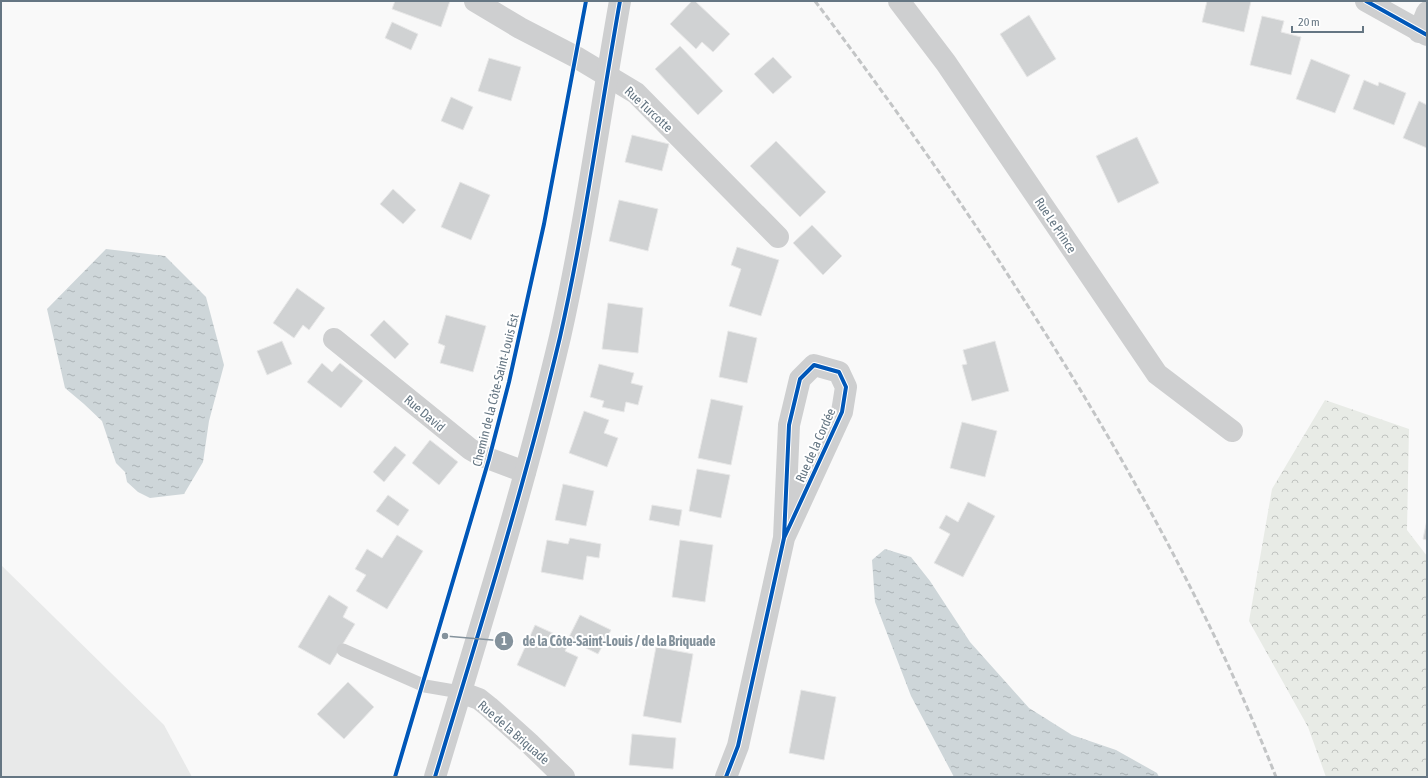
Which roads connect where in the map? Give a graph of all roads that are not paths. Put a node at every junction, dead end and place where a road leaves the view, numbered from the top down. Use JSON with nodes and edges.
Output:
{"nodes":[{"id":1,"x":475,"y":1,"type":"edge"},
{"id":2,"x":620,"y":1,"type":"edge"},
{"id":3,"x":899,"y":1,"type":"edge"},
{"id":4,"x":1366,"y":1,"type":"edge"},
{"id":5,"x":1427,"y":12,"type":"edge"},
{"id":6,"x":1423,"y":34,"type":"edge"},
{"id":7,"x":607,"y":75,"type":"junction"},
{"id":8,"x":778,"y":237,"type":"dead end"},
{"id":9,"x":334,"y":338,"type":"dead end"},
{"id":10,"x":1232,"y":431,"type":"dead end"},
{"id":11,"x":525,"y":472,"type":"junction"},
{"id":12,"x":784,"y":538,"type":"junction"},
{"id":13,"x":343,"y":650,"type":"dead end"},
{"id":14,"x":460,"y":692,"type":"junction"},
{"id":15,"x":435,"y":777,"type":"edge"},
{"id":16,"x":564,"y":777,"type":"edge"},
{"id":17,"x":726,"y":777,"type":"edge"}],
"edges":[{"from":1,"to":7,"type":"street","name":"Rue Turcotte"},
{"from":2,"to":7,"type":"street"},
{"from":3,"to":10,"type":"street","name":"Rue Le Prince"},
{"from":4,"to":6,"type":"street"},
{"from":5,"to":6,"type":"street"},
{"from":7,"to":8,"type":"street","name":"Rue Turcotte"},
{"from":7,"to":11,"type":"street"},
{"from":9,"to":11,"type":"street","name":"Rue David"},
{"from":11,"to":14,"type":"street"},
{"from":12,"to":12,"type":"street","name":"Rue de la Cordée"},
{"from":12,"to":17,"type":"street","name":"Rue de la Cordée"},
{"from":13,"to":14,"type":"lane"},
{"from":14,"to":15,"type":"street"},
{"from":14,"to":16,"type":"street","name":"Rue de la Briquade"}]}
